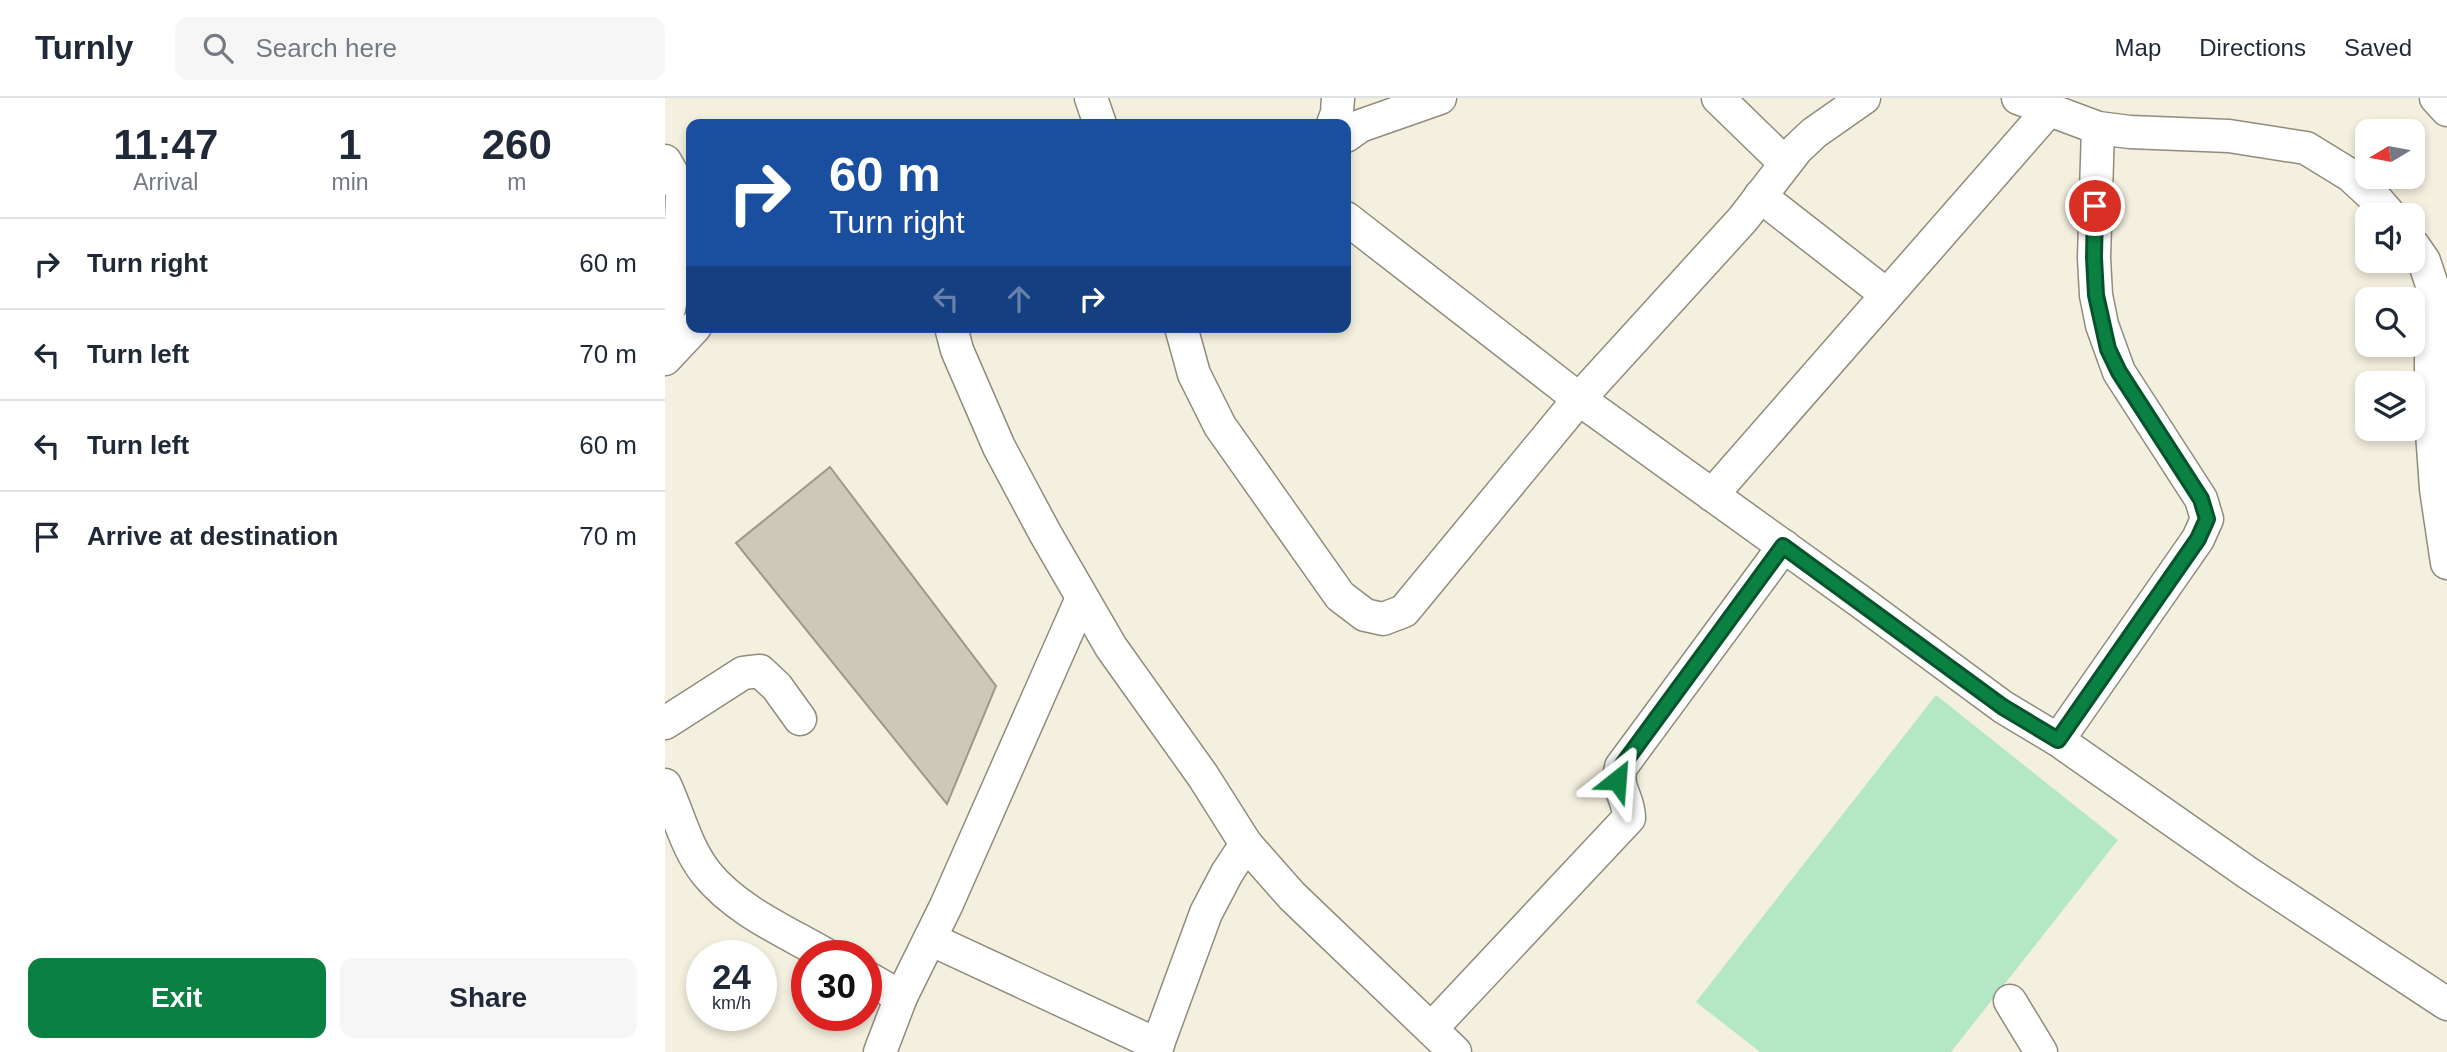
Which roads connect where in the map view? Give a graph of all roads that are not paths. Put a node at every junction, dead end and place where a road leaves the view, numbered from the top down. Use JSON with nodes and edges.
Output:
{"nodes":[{"id":1,"x":1091,"y":98,"type":"edge"},
{"id":2,"x":1338,"y":98,"type":"edge"},
{"id":3,"x":1440,"y":98,"type":"edge"},
{"id":4,"x":1718,"y":98,"type":"edge"},
{"id":5,"x":1864,"y":98,"type":"edge"},
{"id":6,"x":2018,"y":98,"type":"edge"},
{"id":7,"x":2436,"y":98,"type":"edge"},
{"id":8,"x":2447,"y":110,"type":"edge"},
{"id":9,"x":2047,"y":111,"type":"junction"},
{"id":10,"x":1098,"y":119,"type":"edge"},
{"id":11,"x":1335,"y":119,"type":"edge"},
{"id":12,"x":2098,"y":128,"type":"junction"},
{"id":13,"x":1351,"y":132,"type":"edge"},
{"id":14,"x":665,"y":161,"type":"edge"},
{"id":15,"x":1785,"y":163,"type":"junction"},
{"id":16,"x":686,"y":196,"type":"edge"},
{"id":17,"x":1760,"y":196,"type":"junction"},
{"id":18,"x":686,"y":202,"type":"edge"},
{"id":19,"x":2380,"y":203,"type":"edge"},
{"id":20,"x":1351,"y":222,"type":"edge"},
{"id":21,"x":2425,"y":264,"type":"edge"},
{"id":22,"x":669,"y":280,"type":"edge"},
{"id":23,"x":1887,"y":295,"type":"junction"},
{"id":24,"x":665,"y":326,"type":"edge"},
{"id":25,"x":689,"y":333,"type":"edge"},
{"id":26,"x":953,"y":333,"type":"edge"},
{"id":27,"x":1183,"y":333,"type":"edge"},
{"id":28,"x":665,"y":359,"type":"edge"},
{"id":29,"x":1579,"y":399,"type":"junction"},
{"id":30,"x":1712,"y":495,"type":"junction"},
{"id":31,"x":1783,"y":546,"type":"junction"},
{"id":32,"x":2447,"y":563,"type":"edge"},
{"id":33,"x":1082,"y":598,"type":"junction"},
{"id":34,"x":800,"y":719,"type":"dead end"},
{"id":35,"x":665,"y":723,"type":"edge"},
{"id":36,"x":2058,"y":740,"type":"junction"},
{"id":37,"x":665,"y":785,"type":"edge"},
{"id":38,"x":1246,"y":844,"type":"junction"},
{"id":39,"x":930,"y":939,"type":"junction"},
{"id":40,"x":801,"y":940,"type":"edge"},
{"id":41,"x":882,"y":986,"type":"edge"},
{"id":42,"x":901,"y":997,"type":"junction"},
{"id":43,"x":2010,"y":1001,"type":"dead end"},
{"id":44,"x":2447,"y":1004,"type":"edge"},
{"id":45,"x":1431,"y":1029,"type":"junction"},
{"id":46,"x":1156,"y":1049,"type":"edge"},
{"id":47,"x":880,"y":1052,"type":"edge"},
{"id":48,"x":1455,"y":1052,"type":"edge"},
{"id":49,"x":2041,"y":1052,"type":"edge"}],
"edges":[{"from":1,"to":10,"type":"street"},
{"from":2,"to":11,"type":"street"},
{"from":3,"to":13,"type":"street"},
{"from":4,"to":15,"type":"street"},
{"from":5,"to":15,"type":"street"},
{"from":6,"to":9,"type":"street"},
{"from":7,"to":8,"type":"street"},
{"from":9,"to":12,"type":"street"},
{"from":9,"to":23,"type":"street"},
{"from":12,"to":19,"type":"street"},
{"from":12,"to":36,"type":"street"},
{"from":14,"to":16,"type":"street"},
{"from":15,"to":17,"type":"street"},
{"from":17,"to":23,"type":"street"},
{"from":17,"to":29,"type":"street"},
{"from":18,"to":22,"type":"street"},
{"from":20,"to":29,"type":"street"},
{"from":21,"to":32,"type":"street"},
{"from":22,"to":24,"type":"street"},
{"from":23,"to":30,"type":"street"},
{"from":25,"to":28,"type":"street"},
{"from":26,"to":33,"type":"street"},
{"from":27,"to":29,"type":"street"},
{"from":29,"to":30,"type":"street"},
{"from":30,"to":31,"type":"street"},
{"from":31,"to":36,"type":"street"},
{"from":31,"to":45,"type":"street"},
{"from":33,"to":38,"type":"street"},
{"from":33,"to":39,"type":"street"},
{"from":34,"to":35,"type":"street"},
{"from":36,"to":44,"type":"street"},
{"from":37,"to":40,"type":"street"},
{"from":38,"to":45,"type":"street"},
{"from":38,"to":46,"type":"street"},
{"from":39,"to":42,"type":"street"},
{"from":39,"to":46,"type":"street"},
{"from":41,"to":42,"type":"street"},
{"from":42,"to":47,"type":"street"},
{"from":43,"to":49,"type":"street"},
{"from":45,"to":48,"type":"street"}]}
